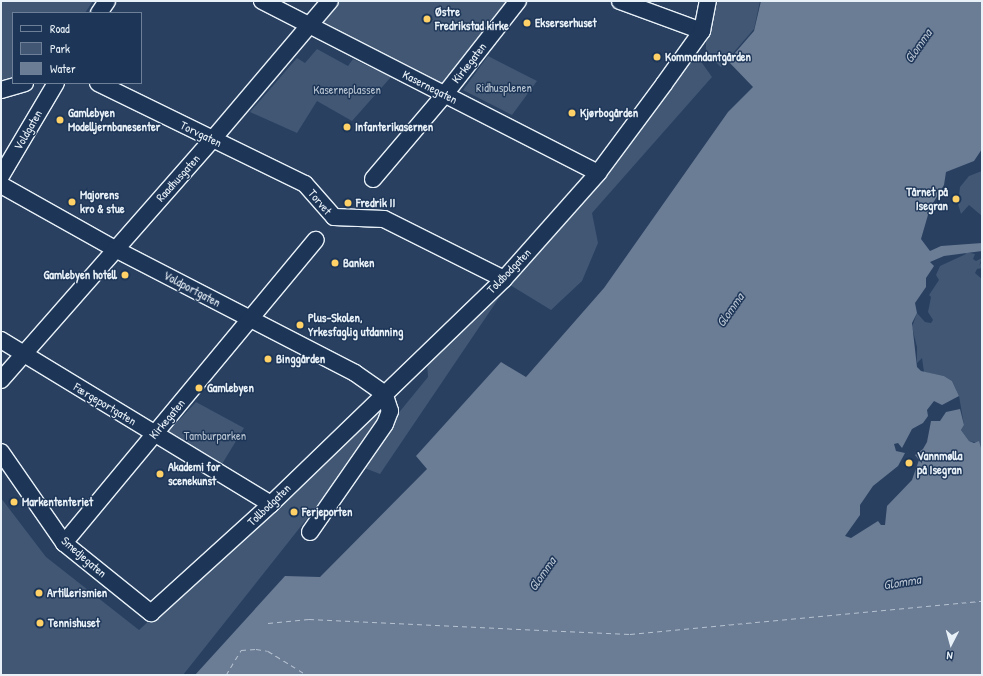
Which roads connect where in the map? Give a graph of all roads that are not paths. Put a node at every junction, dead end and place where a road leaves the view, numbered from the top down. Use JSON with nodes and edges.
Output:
{"nodes":[{"id":1,"x":107,"y":1,"type":"edge"},
{"id":2,"x":262,"y":1,"type":"edge"},
{"id":3,"x":330,"y":1,"type":"edge"},
{"id":4,"x":518,"y":1,"type":"edge"},
{"id":5,"x":620,"y":1,"type":"edge"},
{"id":6,"x":708,"y":1,"type":"edge"},
{"id":7,"x":100,"y":12,"type":"edge"},
{"id":8,"x":310,"y":26,"type":"junction"},
{"id":9,"x":702,"y":31,"type":"junction"},
{"id":10,"x":22,"y":84,"type":"edge"},
{"id":11,"x":55,"y":84,"type":"edge"},
{"id":12,"x":100,"y":84,"type":"edge"},
{"id":13,"x":1,"y":90,"type":"edge"},
{"id":14,"x":445,"y":94,"type":"junction"},
{"id":15,"x":212,"y":140,"type":"junction"},
{"id":16,"x":598,"y":173,"type":"junction"},
{"id":17,"x":1,"y":176,"type":"edge"},
{"id":18,"x":373,"y":179,"type":"dead end"},
{"id":19,"x":306,"y":184,"type":"joint"},
{"id":20,"x":1,"y":185,"type":"edge"},
{"id":21,"x":316,"y":240,"type":"dead end"},
{"id":22,"x":115,"y":249,"type":"junction"},
{"id":23,"x":504,"y":279,"type":"junction"},
{"id":24,"x":249,"y":319,"type":"junction"},
{"id":25,"x":1,"y":340,"type":"edge"},
{"id":26,"x":24,"y":354,"type":"junction"},
{"id":27,"x":1,"y":380,"type":"edge"},
{"id":28,"x":384,"y":393,"type":"junction"},
{"id":29,"x":154,"y":434,"type":"junction"},
{"id":30,"x":1,"y":452,"type":"edge"},
{"id":31,"x":271,"y":504,"type":"junction"},
{"id":32,"x":310,"y":532,"type":"dead end"},
{"id":33,"x":64,"y":543,"type":"junction"},
{"id":34,"x":151,"y":613,"type":"joint"}],
"edges":[{"from":1,"to":7,"type":"street"},
{"from":2,"to":8,"type":"street","name":"Kasernegaten"},
{"from":3,"to":8,"type":"street","name":"Raadhusgaten"},
{"from":4,"to":14,"type":"street","name":"Kirkegaten"},
{"from":5,"to":9,"type":"street"},
{"from":6,"to":9,"type":"street","name":"Toldbodgaten"},
{"from":8,"to":14,"type":"street","name":"Kasernegaten"},
{"from":8,"to":15,"type":"street","name":"Raadhusgaten"},
{"from":9,"to":16,"type":"street","name":"Toldbodgaten"},
{"from":10,"to":13,"type":"street"},
{"from":11,"to":17,"type":"street","name":"Voldgaten"},
{"from":12,"to":15,"type":"street","name":"Torvgaten"},
{"from":14,"to":16,"type":"street","name":"Kasernegaten"},
{"from":14,"to":18,"type":"street","name":"Kirkegaten"},
{"from":15,"to":19,"type":"street","name":"Torvgaten"},
{"from":15,"to":22,"type":"street","name":"Raadhusgaten"},
{"from":16,"to":23,"type":"street","name":"Toldbodgaten"},
{"from":19,"to":23,"type":"street","name":"Torvet"},
{"from":20,"to":22,"type":"street","name":"Voldportgaten"},
{"from":21,"to":24,"type":"street","name":"Kirkegaten"},
{"from":22,"to":24,"type":"street","name":"Voldportgaten"},
{"from":22,"to":26,"type":"street","name":"Raadhusgaten"},
{"from":23,"to":28,"type":"street","name":"Toldbodgaten"},
{"from":24,"to":28,"type":"street","name":"Voldportgaten"},
{"from":24,"to":29,"type":"street","name":"Kirkegaten"},
{"from":25,"to":26,"type":"street","name":"Færgeportgaten"},
{"from":26,"to":27,"type":"street"},
{"from":26,"to":29,"type":"street","name":"Færgeportgaten"},
{"from":28,"to":31,"type":"street","name":"Tollbodgaten"},
{"from":28,"to":32,"type":"street"},
{"from":29,"to":31,"type":"street","name":"Færgeportgaten"},
{"from":29,"to":33,"type":"street","name":"Kirkegaten"},
{"from":30,"to":33,"type":"street","name":"Smedjegaten"},
{"from":31,"to":34,"type":"street","name":"Tollbodgaten"},
{"from":33,"to":34,"type":"street","name":"Smedjegaten"}]}
